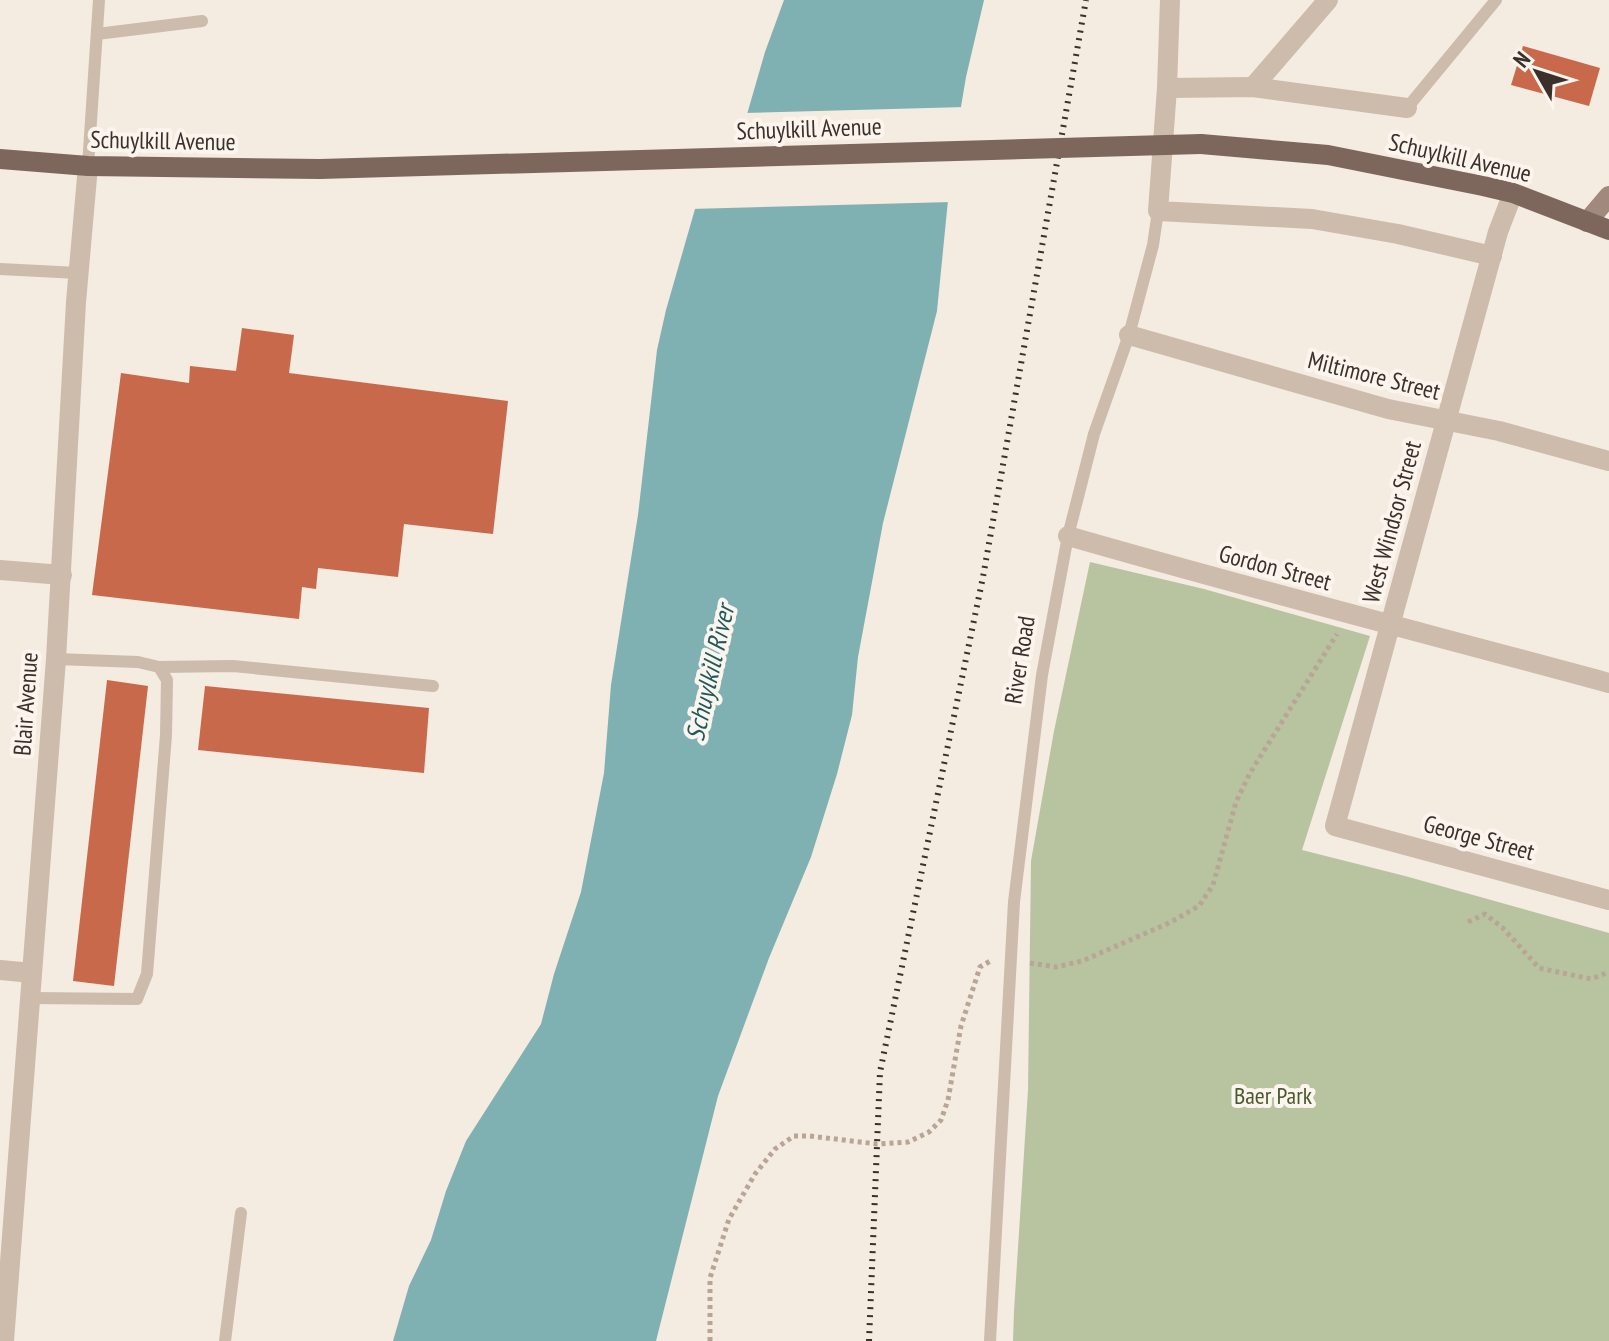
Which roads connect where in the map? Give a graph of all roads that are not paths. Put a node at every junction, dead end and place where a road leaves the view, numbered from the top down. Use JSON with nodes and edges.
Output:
{"nodes":[{"id":1,"x":99,"y":0,"type":"edge"},
{"id":2,"x":1170,"y":0,"type":"edge"},
{"id":3,"x":1328,"y":0,"type":"edge"},
{"id":4,"x":1496,"y":0,"type":"edge"},
{"id":5,"x":202,"y":21,"type":"dead end"},
{"id":6,"x":97,"y":34,"type":"junction"},
{"id":7,"x":1253,"y":87,"type":"junction"},
{"id":8,"x":1167,"y":88,"type":"junction"},
{"id":9,"x":1407,"y":108,"type":"joint"},
{"id":10,"x":0,"y":159,"type":"edge"},
{"id":11,"x":88,"y":166,"type":"junction"},
{"id":12,"x":1513,"y":193,"type":"junction"},
{"id":13,"x":1609,"y":196,"type":"edge"},
{"id":14,"x":1158,"y":211,"type":"junction"},
{"id":15,"x":1587,"y":222,"type":"junction"},
{"id":16,"x":1609,"y":230,"type":"edge"},
{"id":17,"x":1492,"y":256,"type":"junction"},
{"id":18,"x":0,"y":269,"type":"edge"},
{"id":19,"x":78,"y":273,"type":"junction"},
{"id":20,"x":1129,"y":335,"type":"junction"},
{"id":21,"x":1446,"y":420,"type":"junction"},
{"id":22,"x":1609,"y":461,"type":"edge"},
{"id":23,"x":1068,"y":536,"type":"junction"},
{"id":24,"x":0,"y":570,"type":"edge"},
{"id":25,"x":62,"y":575,"type":"junction"},
{"id":26,"x":1391,"y":624,"type":"junction"},
{"id":27,"x":56,"y":659,"type":"junction"},
{"id":28,"x":159,"y":667,"type":"junction"},
{"id":29,"x":1609,"y":683,"type":"edge"},
{"id":30,"x":433,"y":686,"type":"dead end"},
{"id":31,"x":1335,"y":826,"type":"joint"},
{"id":32,"x":1609,"y":900,"type":"edge"},
{"id":33,"x":0,"y":970,"type":"edge"},
{"id":34,"x":32,"y":973,"type":"junction"},
{"id":35,"x":30,"y":998,"type":"junction"},
{"id":36,"x":241,"y":1213,"type":"dead end"},
{"id":37,"x":4,"y":1295,"type":"edge"},
{"id":38,"x":4,"y":1341,"type":"edge"},
{"id":39,"x":225,"y":1341,"type":"edge"},
{"id":40,"x":990,"y":1341,"type":"edge"}],
"edges":[{"from":1,"to":6,"type":"lane"},
{"from":2,"to":8,"type":"street","name":"River Road"},
{"from":3,"to":7,"type":"street"},
{"from":4,"to":9,"type":"lane"},
{"from":5,"to":6,"type":"lane"},
{"from":6,"to":11,"type":"lane"},
{"from":7,"to":8,"type":"street","name":"Schuylkill Avenue"},
{"from":7,"to":9,"type":"street","name":"Schuylkill Avenue"},
{"from":8,"to":14,"type":"street","name":"River Road"},
{"from":10,"to":11,"type":"main road","name":"Schuylkill Avenue"},
{"from":11,"to":12,"type":"main road","name":"Schuylkill Avenue","bridge":true},
{"from":11,"to":19,"type":"street","name":"Blair Avenue"},
{"from":12,"to":15,"type":"main road","name":"Schuylkill Avenue"},
{"from":12,"to":17,"type":"street","name":"West Windsor Street"},
{"from":13,"to":15,"type":"main road"},
{"from":14,"to":17,"type":"street"},
{"from":14,"to":20,"type":"lane","name":"River Road"},
{"from":15,"to":16,"type":"main road","name":"Schuylkill Avenue"},
{"from":17,"to":21,"type":"street","name":"West Windsor Street"},
{"from":18,"to":19,"type":"lane"},
{"from":19,"to":25,"type":"street","name":"Blair Avenue"},
{"from":20,"to":21,"type":"street","name":"Miltimore Street"},
{"from":20,"to":23,"type":"lane","name":"River Road"},
{"from":21,"to":22,"type":"street","name":"Miltimore Street"},
{"from":21,"to":26,"type":"street","name":"West Windsor Street"},
{"from":23,"to":26,"type":"street","name":"Gordon Street"},
{"from":23,"to":40,"type":"lane","name":"River Road"},
{"from":24,"to":25,"type":"street"},
{"from":25,"to":27,"type":"street","name":"Blair Avenue"},
{"from":26,"to":29,"type":"street","name":"Gordon Street"},
{"from":26,"to":31,"type":"street","name":"West Windsor Street"},
{"from":27,"to":28,"type":"lane"},
{"from":27,"to":34,"type":"street","name":"Blair Avenue"},
{"from":28,"to":30,"type":"lane"},
{"from":28,"to":35,"type":"lane"},
{"from":31,"to":32,"type":"street","name":"George Street"},
{"from":33,"to":34,"type":"street"},
{"from":34,"to":35,"type":"street","name":"Blair Avenue"},
{"from":35,"to":37,"type":"street","name":"Blair Avenue"},
{"from":36,"to":39,"type":"lane"},
{"from":37,"to":38,"type":"street","name":"Blair Avenue"}]}
